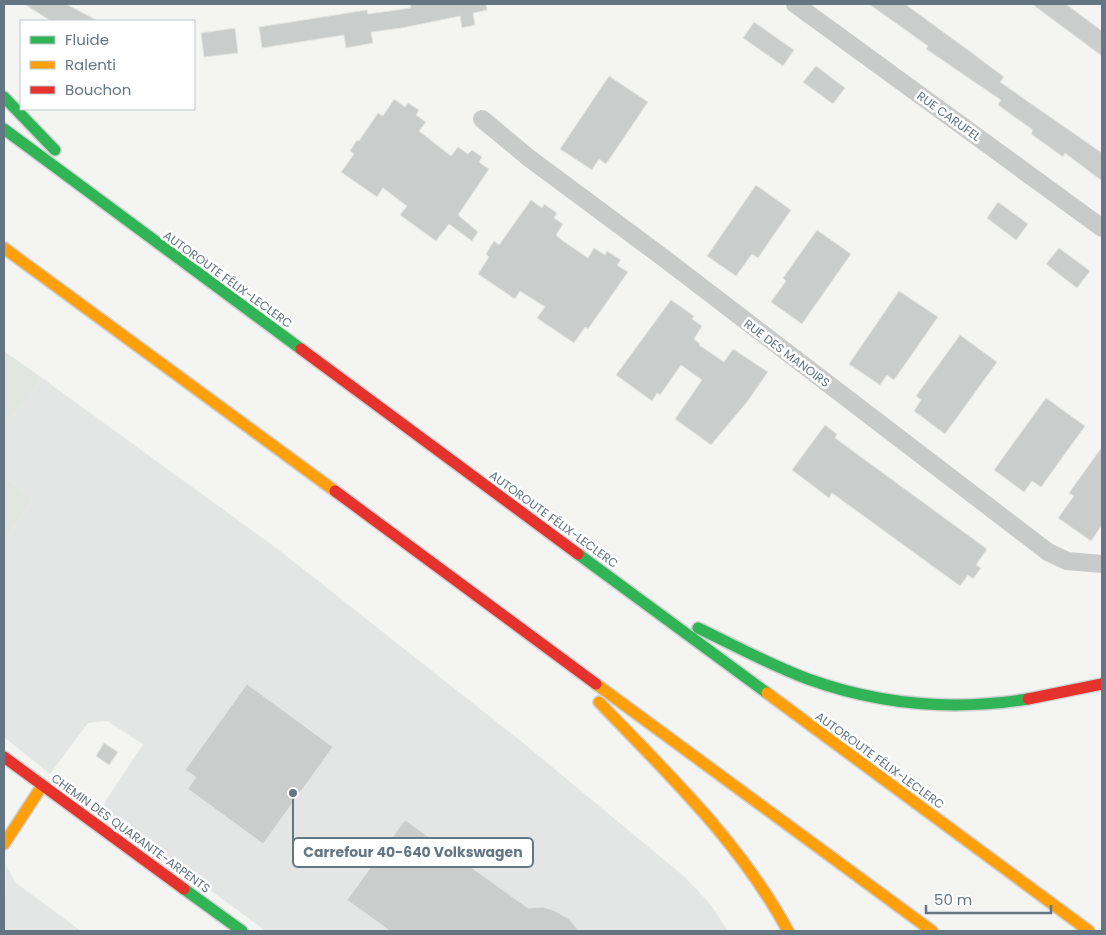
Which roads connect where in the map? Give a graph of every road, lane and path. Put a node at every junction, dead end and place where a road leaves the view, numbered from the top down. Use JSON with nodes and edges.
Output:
{"nodes":[{"id":1,"x":796,"y":4,"type":"edge"},
{"id":2,"x":4,"y":97,"type":"edge"},
{"id":3,"x":482,"y":120,"type":"dead end"},
{"id":4,"x":4,"y":129,"type":"edge"},
{"id":5,"x":116,"y":212,"type":"junction"},
{"id":6,"x":1102,"y":228,"type":"edge"},
{"id":7,"x":4,"y":248,"type":"edge"},
{"id":8,"x":4,"y":263,"type":"edge"},
{"id":9,"x":100,"y":318,"type":"junction"},
{"id":10,"x":1102,"y":564,"type":"edge"},
{"id":11,"x":646,"y":604,"type":"junction"},
{"id":12,"x":549,"y":650,"type":"junction"},
{"id":13,"x":1102,"y":684,"type":"edge"},
{"id":14,"x":4,"y":757,"type":"edge"},
{"id":15,"x":42,"y":786,"type":"junction"},
{"id":16,"x":4,"y":844,"type":"edge"},
{"id":17,"x":242,"y":931,"type":"edge"},
{"id":18,"x":788,"y":931,"type":"edge"},
{"id":19,"x":932,"y":931,"type":"edge"},
{"id":20,"x":1089,"y":931,"type":"edge"}],
"edges":[{"from":1,"to":6,"type":"street","name":"RUE CARUFEL"},
{"from":2,"to":5,"type":"main road"},
{"from":3,"to":10,"type":"street","name":"RUE DES MANOIRS"},
{"from":4,"to":5,"type":"main road","name":"AUTOROUTE FÉLIX-LECLERC"},
{"from":5,"to":11,"type":"main road","name":"AUTOROUTE FÉLIX-LECLERC"},
{"from":7,"to":9,"type":"main road"},
{"from":8,"to":9,"type":"main road"},
{"from":9,"to":12,"type":"main road"},
{"from":11,"to":13,"type":"main road"},
{"from":11,"to":20,"type":"main road","name":"AUTOROUTE FÉLIX-LECLERC"},
{"from":12,"to":18,"type":"main road"},
{"from":12,"to":19,"type":"main road"},
{"from":14,"to":15,"type":"main road","name":"CHEMIN DES QUARANTE-ARPENTS"},
{"from":15,"to":16,"type":"main road"},
{"from":15,"to":17,"type":"main road","name":"CHEMIN DES QUARANTE-ARPENTS"}]}
